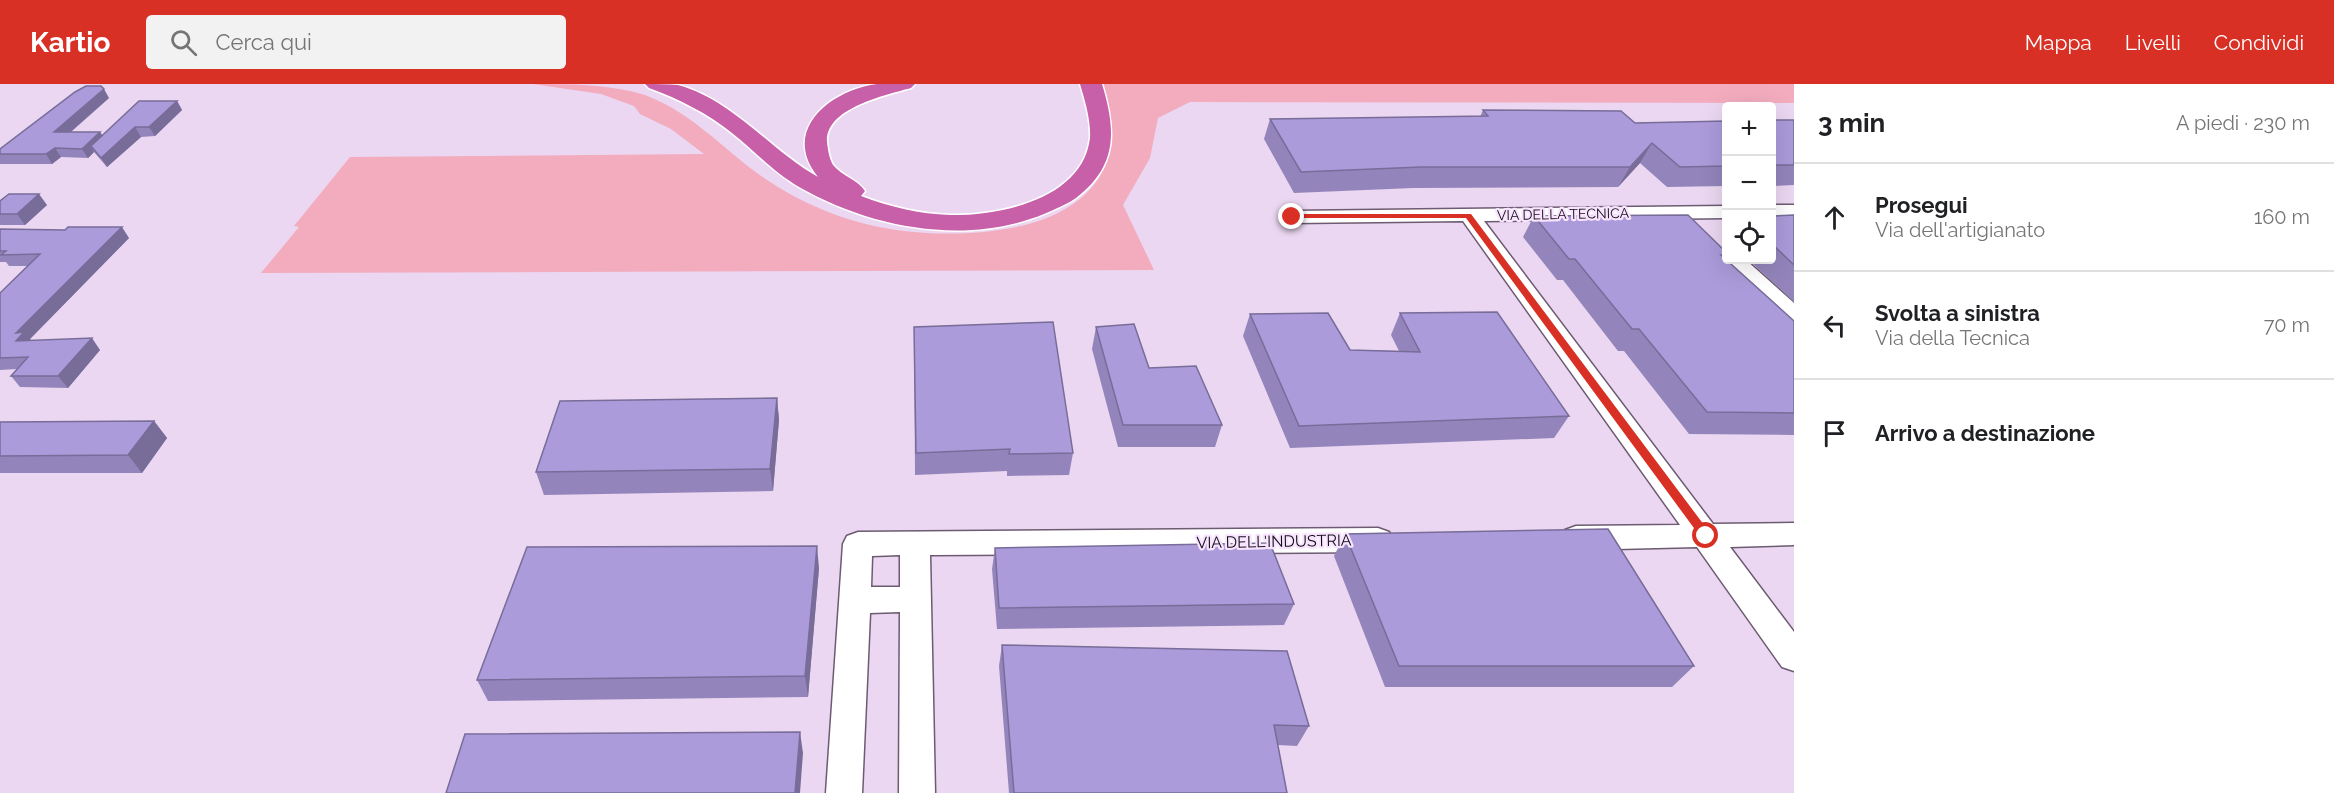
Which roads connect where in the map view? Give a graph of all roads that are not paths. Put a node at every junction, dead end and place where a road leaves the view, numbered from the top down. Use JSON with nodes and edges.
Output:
{"nodes":[{"id":1,"x":656,"y":84,"type":"edge"},
{"id":2,"x":904,"y":84,"type":"edge"},
{"id":3,"x":1078,"y":84,"type":"edge"},
{"id":4,"x":1091,"y":84,"type":"edge"},
{"id":5,"x":1794,"y":211,"type":"edge"},
{"id":6,"x":1722,"y":212,"type":"edge"},
{"id":7,"x":1776,"y":212,"type":"edge"},
{"id":8,"x":1685,"y":213,"type":"junction"},
{"id":9,"x":1468,"y":216,"type":"junction"},
{"id":10,"x":1292,"y":217,"type":"dead end"},
{"id":11,"x":1702,"y":229,"type":"edge"},
{"id":12,"x":1739,"y":264,"type":"edge"},
{"id":13,"x":1794,"y":316,"type":"edge"},
{"id":14,"x":1794,"y":534,"type":"edge"},
{"id":15,"x":1706,"y":536,"type":"junction"},
{"id":16,"x":1550,"y":538,"type":"edge"},
{"id":17,"x":1406,"y":540,"type":"edge"},
{"id":18,"x":915,"y":545,"type":"junction"},
{"id":19,"x":915,"y":599,"type":"junction"},
{"id":20,"x":853,"y":601,"type":"junction"},
{"id":21,"x":1794,"y":657,"type":"edge"},
{"id":22,"x":844,"y":793,"type":"edge"},
{"id":23,"x":917,"y":793,"type":"edge"}],
"edges":[{"from":1,"to":4,"type":"highway"},
{"from":2,"to":3,"type":"highway"},
{"from":5,"to":7,"type":"street"},
{"from":6,"to":8,"type":"street","name":"VIA DELLA TECNICA"},
{"from":8,"to":9,"type":"street","name":"VIA DELLA TECNICA"},
{"from":8,"to":11,"type":"street"},
{"from":9,"to":10,"type":"street","name":"VIA DELLA TECNICA"},
{"from":9,"to":15,"type":"street"},
{"from":12,"to":13,"type":"street"},
{"from":14,"to":15,"type":"street"},
{"from":15,"to":16,"type":"street"},
{"from":15,"to":21,"type":"street"},
{"from":17,"to":18,"type":"street","name":"VIA DELL'INDUSTRIA"},
{"from":18,"to":19,"type":"street"},
{"from":18,"to":20,"type":"street","name":"VIA DELL'INDUSTRIA"},
{"from":19,"to":20,"type":"street"},
{"from":19,"to":23,"type":"street"},
{"from":20,"to":22,"type":"street","name":"VIA DELL'INDUSTRIA"}]}
